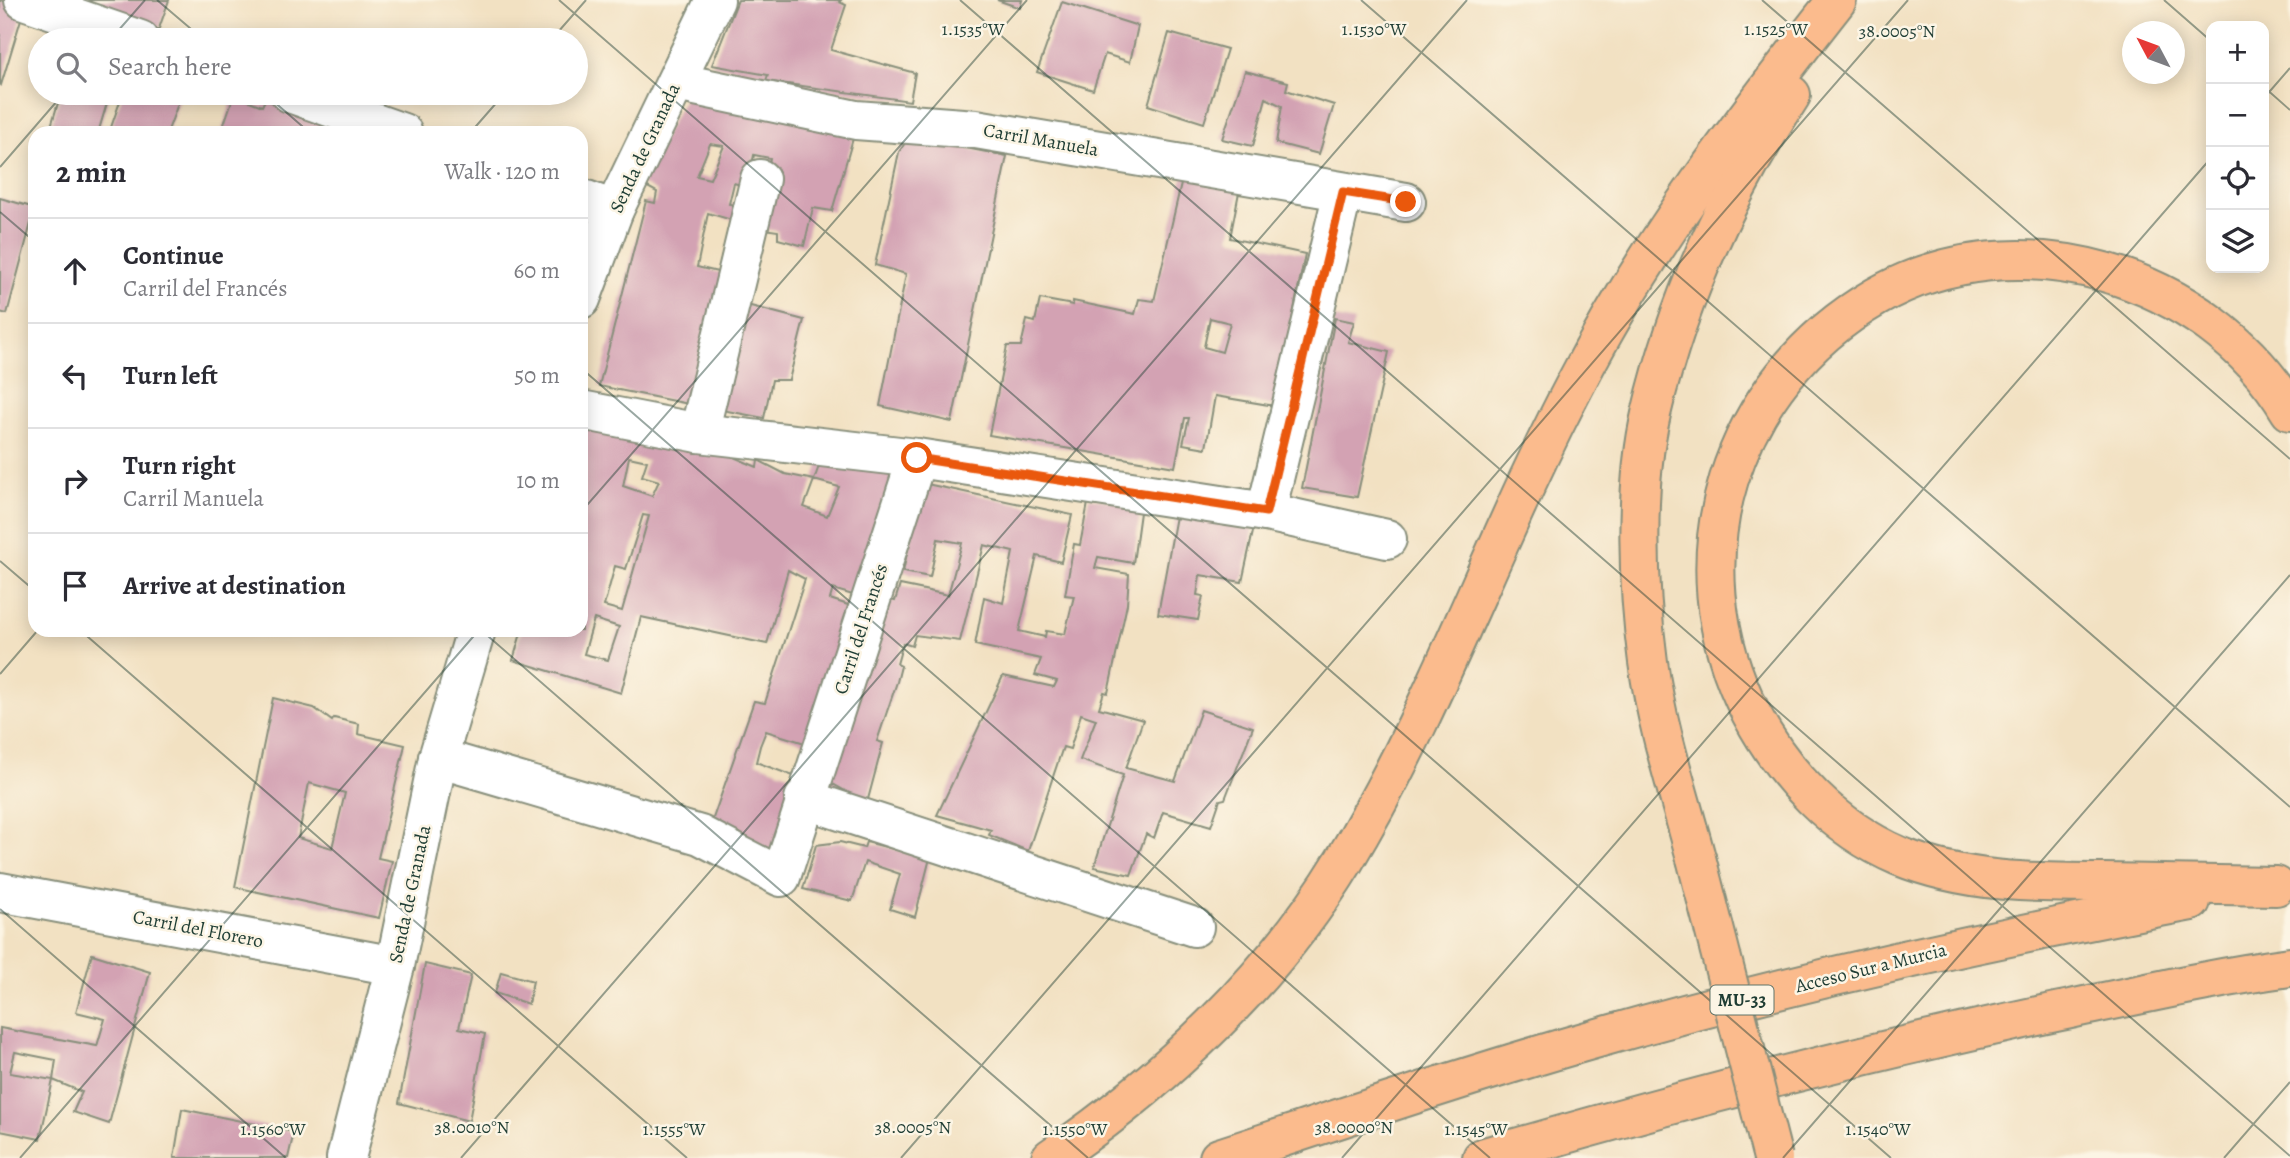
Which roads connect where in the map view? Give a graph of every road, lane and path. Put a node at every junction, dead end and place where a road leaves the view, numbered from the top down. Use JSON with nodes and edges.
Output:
{"nodes":[{"id":1,"x":24,"y":0,"type":"edge"},
{"id":2,"x":715,"y":0,"type":"edge"},
{"id":3,"x":1837,"y":0,"type":"edge"},
{"id":4,"x":1854,"y":0,"type":"edge"},
{"id":5,"x":104,"y":28,"type":"edge"},
{"id":6,"x":676,"y":82,"type":"junction"},
{"id":7,"x":324,"y":105,"type":"edge"},
{"id":8,"x":383,"y":126,"type":"edge"},
{"id":9,"x":760,"y":179,"type":"dead end"},
{"id":10,"x":1343,"y":192,"type":"junction"},
{"id":11,"x":1406,"y":202,"type":"dead end"},
{"id":12,"x":598,"y":204,"type":"edge"},
{"id":13,"x":588,"y":260,"type":"edge"},
{"id":14,"x":588,"y":411,"type":"edge"},
{"id":15,"x":2290,"y":411,"type":"edge"},
{"id":16,"x":699,"y":433,"type":"junction"},
{"id":17,"x":917,"y":458,"type":"junction"},
{"id":18,"x":1266,"y":512,"type":"junction"},
{"id":19,"x":1387,"y":539,"type":"dead end"},
{"id":20,"x":473,"y":637,"type":"edge"},
{"id":21,"x":438,"y":758,"type":"junction"},
{"id":22,"x":804,"y":799,"type":"junction"},
{"id":23,"x":2283,"y":885,"type":"edge"},
{"id":24,"x":0,"y":892,"type":"edge"},
{"id":25,"x":1194,"y":927,"type":"dead end"},
{"id":26,"x":395,"y":965,"type":"junction"},
{"id":27,"x":2290,"y":967,"type":"edge"},
{"id":28,"x":2290,"y":993,"type":"edge"},
{"id":29,"x":1953,"y":1034,"type":"junction"},
{"id":30,"x":346,"y":1158,"type":"edge"},
{"id":31,"x":1051,"y":1158,"type":"edge"},
{"id":32,"x":1219,"y":1158,"type":"edge"},
{"id":33,"x":1482,"y":1158,"type":"edge"},
{"id":34,"x":1773,"y":1158,"type":"edge"}],
"edges":[{"from":1,"to":5,"type":"street"},
{"from":2,"to":6,"type":"street","name":"Senda de Granada"},
{"from":3,"to":31,"type":"highway"},
{"from":4,"to":34,"type":"highway","bridge":true},
{"from":6,"to":10,"type":"street","name":"Carril Manuela"},
{"from":6,"to":12,"type":"street","name":"Senda de Granada"},
{"from":7,"to":8,"type":"street"},
{"from":9,"to":16,"type":"street"},
{"from":10,"to":11,"type":"street","name":"Carril Manuela"},
{"from":10,"to":18,"type":"street"},
{"from":12,"to":13,"type":"street","name":"Senda de Granada"},
{"from":14,"to":16,"type":"street"},
{"from":15,"to":23,"type":"highway"},
{"from":16,"to":17,"type":"street"},
{"from":17,"to":18,"type":"street"},
{"from":17,"to":22,"type":"street","name":"Carril del Francés"},
{"from":18,"to":19,"type":"street"},
{"from":20,"to":21,"type":"street","name":"Senda de Granada"},
{"from":21,"to":22,"type":"street","name":"Carril del Francés"},
{"from":21,"to":26,"type":"street","name":"Senda de Granada"},
{"from":22,"to":25,"type":"street"},
{"from":23,"to":32,"type":"highway","name":"Acceso Sur a Murcia","number":"MU-33"},
{"from":24,"to":26,"type":"street","name":"Carril del Florero"},
{"from":26,"to":30,"type":"street","name":"Senda de Granada"},
{"from":27,"to":29,"type":"highway"},
{"from":28,"to":29,"type":"highway"},
{"from":29,"to":33,"type":"highway"}]}
